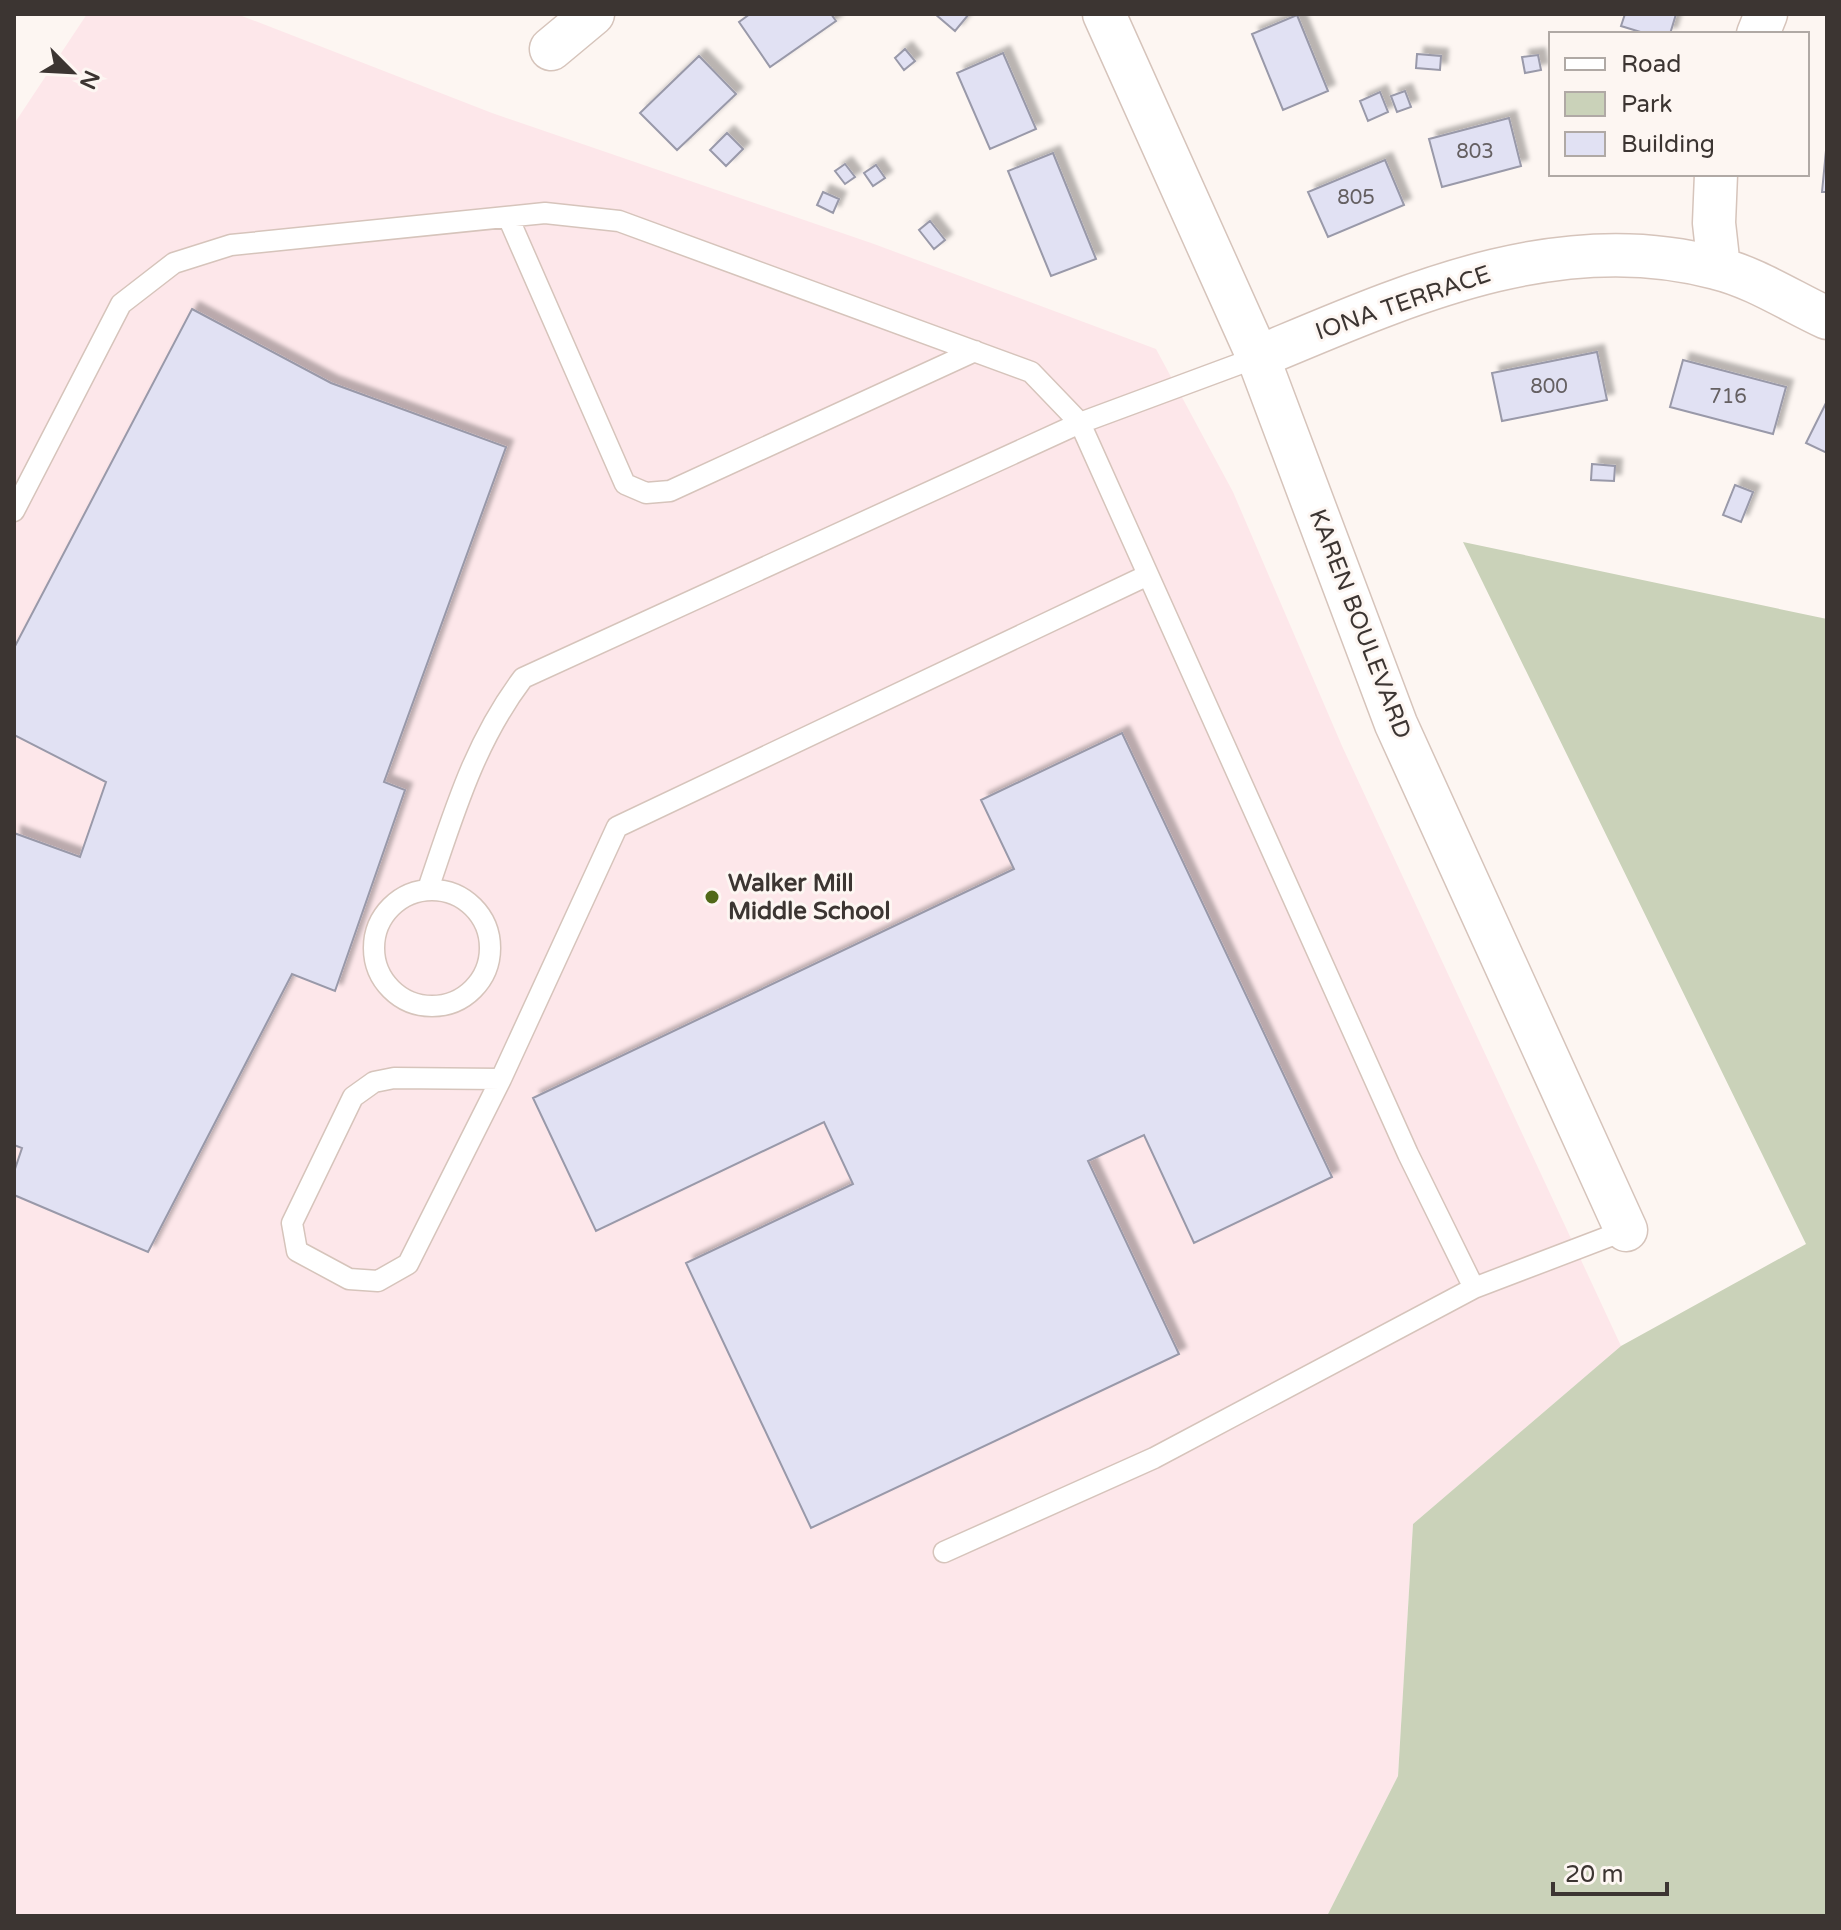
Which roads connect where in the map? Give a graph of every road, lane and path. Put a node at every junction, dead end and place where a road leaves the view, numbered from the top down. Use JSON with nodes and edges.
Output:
{"nodes":[{"id":1,"x":593,"y":14,"type":"edge"},
{"id":2,"x":1104,"y":14,"type":"edge"},
{"id":3,"x":551,"y":49,"type":"dead end"},
{"id":4,"x":1716,"y":176,"type":"edge"},
{"id":5,"x":508,"y":217,"type":"junction"},
{"id":6,"x":1719,"y":268,"type":"junction"},
{"id":7,"x":1827,"y":318,"type":"edge"},
{"id":8,"x":975,"y":351,"type":"junction"},
{"id":9,"x":1258,"y":357,"type":"junction"},
{"id":10,"x":1080,"y":423,"type":"junction"},
{"id":11,"x":14,"y":511,"type":"edge"},
{"id":12,"x":1148,"y":575,"type":"junction"},
{"id":13,"x":428,"y":889,"type":"junction"},
{"id":14,"x":501,"y":1079,"type":"junction"},
{"id":15,"x":1626,"y":1230,"type":"joint"},
{"id":16,"x":1474,"y":1288,"type":"junction"},
{"id":17,"x":944,"y":1552,"type":"dead end"}],
"edges":[{"from":1,"to":3,"type":"street"},
{"from":2,"to":9,"type":"street","name":"KAREN BOULEVARD"},
{"from":4,"to":6,"type":"street"},
{"from":5,"to":8,"type":"lane"},
{"from":5,"to":8,"type":"lane"},
{"from":5,"to":11,"type":"lane"},
{"from":6,"to":7,"type":"street","name":"IONA TERRACE"},
{"from":6,"to":9,"type":"street","name":"IONA TERRACE"},
{"from":8,"to":10,"type":"lane"},
{"from":9,"to":10,"type":"lane"},
{"from":9,"to":15,"type":"street","name":"KAREN BOULEVARD"},
{"from":10,"to":12,"type":"lane"},
{"from":10,"to":13,"type":"lane"},
{"from":12,"to":14,"type":"lane"},
{"from":12,"to":16,"type":"lane"},
{"from":13,"to":13,"type":"lane"},
{"from":14,"to":14,"type":"lane"},
{"from":15,"to":16,"type":"lane"},
{"from":16,"to":17,"type":"lane"}]}
